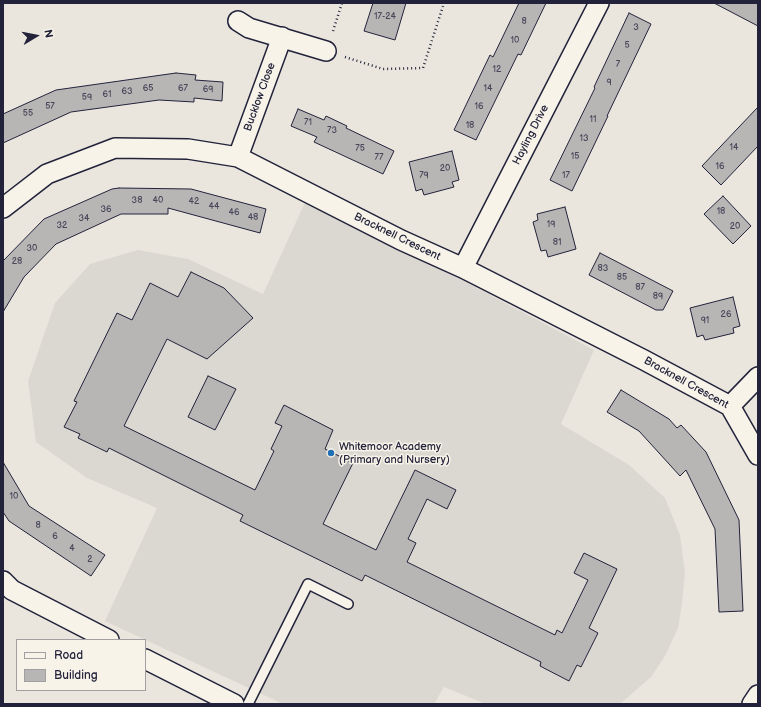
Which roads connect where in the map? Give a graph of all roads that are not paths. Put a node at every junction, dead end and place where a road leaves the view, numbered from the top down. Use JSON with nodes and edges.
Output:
{"nodes":[{"id":1,"x":599,"y":3,"type":"edge"},
{"id":2,"x":238,"y":21,"type":"dead end"},
{"id":3,"x":282,"y":37,"type":"junction"},
{"id":4,"x":326,"y":51,"type":"road end"},
{"id":5,"x":238,"y":157,"type":"junction"},
{"id":6,"x":3,"y":208,"type":"edge"},
{"id":7,"x":463,"y":268,"type":"junction"},
{"id":8,"x":758,"y":378,"type":"edge"},
{"id":9,"x":730,"y":406,"type":"junction"},
{"id":10,"x":758,"y":455,"type":"edge"},
{"id":11,"x":3,"y":581,"type":"edge"},
{"id":12,"x":348,"y":604,"type":"dead end"},
{"id":13,"x":107,"y":639,"type":"edge"},
{"id":14,"x":146,"y":660,"type":"edge"},
{"id":15,"x":758,"y":695,"type":"edge"},
{"id":16,"x":234,"y":704,"type":"edge"},
{"id":17,"x":248,"y":704,"type":"edge"},
{"id":18,"x":752,"y":704,"type":"edge"}],
"edges":[{"from":1,"to":7,"type":"street","name":"Hayling Drive"},
{"from":2,"to":3,"type":"street"},
{"from":3,"to":4,"type":"street"},
{"from":3,"to":5,"type":"street","name":"Bucklow Close"},
{"from":5,"to":6,"type":"street","name":"Bracknell Crescent"},
{"from":5,"to":7,"type":"street","name":"Bracknell Crescent"},
{"from":7,"to":9,"type":"street","name":"Bracknell Crescent"},
{"from":8,"to":9,"type":"street"},
{"from":9,"to":10,"type":"street","name":"Bracknell Crescent"},
{"from":11,"to":13,"type":"street"},
{"from":12,"to":17,"type":"lane"},
{"from":14,"to":16,"type":"street"},
{"from":15,"to":18,"type":"street"}]}
